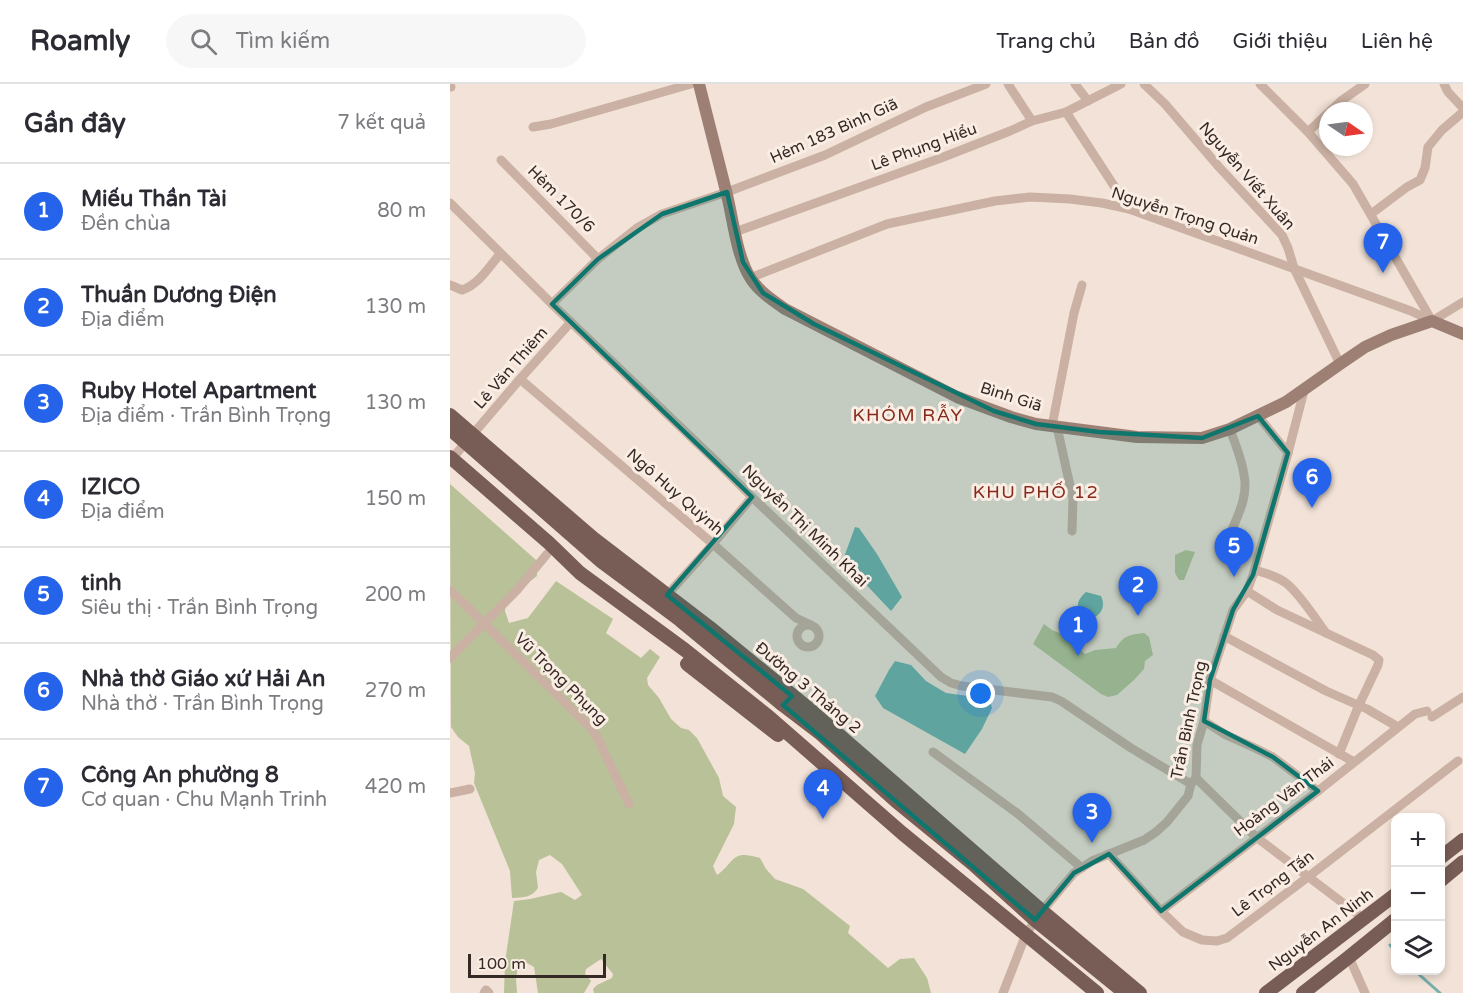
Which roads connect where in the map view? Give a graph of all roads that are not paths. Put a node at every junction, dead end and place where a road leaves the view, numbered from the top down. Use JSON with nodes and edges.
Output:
{"nodes":[{"id":1,"x":691,"y":84,"type":"edge"},
{"id":2,"x":699,"y":84,"type":"edge"},
{"id":3,"x":986,"y":84,"type":"edge"},
{"id":4,"x":1008,"y":84,"type":"edge"},
{"id":5,"x":1075,"y":84,"type":"edge"},
{"id":6,"x":1120,"y":84,"type":"edge"},
{"id":7,"x":1144,"y":84,"type":"edge"},
{"id":8,"x":1260,"y":84,"type":"edge"},
{"id":9,"x":1365,"y":84,"type":"edge"},
{"id":10,"x":1444,"y":84,"type":"edge"},
{"id":11,"x":1088,"y":101,"type":"junction"},
{"id":12,"x":1340,"y":102,"type":"edge"},
{"id":13,"x":1463,"y":110,"type":"edge"},
{"id":14,"x":1066,"y":112,"type":"junction"},
{"id":15,"x":1032,"y":121,"type":"junction"},
{"id":16,"x":1319,"y":122,"type":"edge"},
{"id":17,"x":533,"y":127,"type":"dead end"},
{"id":18,"x":1308,"y":132,"type":"junction"},
{"id":19,"x":501,"y":160,"type":"dead end"},
{"id":20,"x":727,"y":192,"type":"junction"},
{"id":21,"x":450,"y":203,"type":"edge"},
{"id":22,"x":1129,"y":210,"type":"junction"},
{"id":23,"x":1371,"y":214,"type":"junction"},
{"id":24,"x":735,"y":232,"type":"junction"},
{"id":25,"x":500,"y":254,"type":"junction"},
{"id":26,"x":598,"y":259,"type":"junction"},
{"id":27,"x":1294,"y":268,"type":"junction"},
{"id":28,"x":750,"y":278,"type":"junction"},
{"id":29,"x":450,"y":285,"type":"edge"},
{"id":30,"x":1082,"y":285,"type":"dead end"},
{"id":31,"x":1463,"y":302,"type":"edge"},
{"id":32,"x":552,"y":304,"type":"junction"},
{"id":33,"x":1432,"y":321,"type":"junction"},
{"id":34,"x":571,"y":322,"type":"junction"},
{"id":35,"x":1463,"y":334,"type":"edge"},
{"id":36,"x":1340,"y":364,"type":"junction"},
{"id":37,"x":520,"y":379,"type":"junction"},
{"id":38,"x":1305,"y":387,"type":"junction"},
{"id":39,"x":450,"y":414,"type":"edge"},
{"id":40,"x":1258,"y":416,"type":"junction"},
{"id":41,"x":1054,"y":426,"type":"junction"},
{"id":42,"x":450,"y":429,"type":"edge"},
{"id":43,"x":1230,"y":429,"type":"junction"},
{"id":44,"x":469,"y":438,"type":"junction"},
{"id":45,"x":1288,"y":453,"type":"junction"},
{"id":46,"x":451,"y":461,"type":"edge"},
{"id":47,"x":752,"y":497,"type":"junction"},
{"id":48,"x":570,"y":526,"type":"junction"},
{"id":49,"x":1072,"y":531,"type":"dead end"},
{"id":50,"x":1228,"y":539,"type":"dead end"},
{"id":51,"x":713,"y":544,"type":"junction"},
{"id":52,"x":546,"y":549,"type":"junction"},
{"id":53,"x":1255,"y":570,"type":"junction"},
{"id":54,"x":450,"y":590,"type":"edge"},
{"id":55,"x":1247,"y":591,"type":"junction"},
{"id":56,"x":667,"y":595,"type":"junction"},
{"id":57,"x":485,"y":624,"type":"junction"},
{"id":58,"x":812,"y":625,"type":"dead end"},
{"id":59,"x":1327,"y":634,"type":"junction"},
{"id":60,"x":1224,"y":636,"type":"junction"},
{"id":61,"x":450,"y":658,"type":"edge"},
{"id":62,"x":1210,"y":680,"type":"junction"},
{"id":63,"x":1463,"y":697,"type":"edge"},
{"id":64,"x":787,"y":700,"type":"junction"},
{"id":65,"x":1359,"y":705,"type":"junction"},
{"id":66,"x":1204,"y":721,"type":"junction"},
{"id":67,"x":1398,"y":727,"type":"junction"},
{"id":68,"x":933,"y":752,"type":"dead end"},
{"id":69,"x":1340,"y":754,"type":"junction"},
{"id":70,"x":1458,"y":761,"type":"dead end"},
{"id":71,"x":1354,"y":762,"type":"junction"},
{"id":72,"x":1194,"y":781,"type":"junction"},
{"id":73,"x":470,"y":789,"type":"dead end"},
{"id":74,"x":1318,"y":791,"type":"junction"},
{"id":75,"x":450,"y":793,"type":"edge"},
{"id":76,"x":629,"y":804,"type":"dead end"},
{"id":77,"x":1256,"y":837,"type":"junction"},
{"id":78,"x":1463,"y":840,"type":"edge"},
{"id":79,"x":1109,"y":854,"type":"junction"},
{"id":80,"x":1445,"y":854,"type":"edge"},
{"id":81,"x":1463,"y":862,"type":"edge"},
{"id":82,"x":1082,"y":868,"type":"junction"},
{"id":83,"x":1308,"y":877,"type":"junction"},
{"id":84,"x":1445,"y":877,"type":"edge"},
{"id":85,"x":1391,"y":897,"type":"edge"},
{"id":86,"x":1161,"y":911,"type":"junction"},
{"id":87,"x":1039,"y":916,"type":"junction"},
{"id":88,"x":1364,"y":919,"type":"junction"},
{"id":89,"x":1393,"y":921,"type":"edge"},
{"id":90,"x":1024,"y":938,"type":"junction"},
{"id":91,"x":1349,"y":957,"type":"junction"},
{"id":92,"x":1003,"y":993,"type":"edge"},
{"id":93,"x":1085,"y":993,"type":"edge"},
{"id":94,"x":1096,"y":993,"type":"edge"},
{"id":95,"x":1125,"y":993,"type":"edge"},
{"id":96,"x":1140,"y":993,"type":"edge"},
{"id":97,"x":1266,"y":993,"type":"edge"},
{"id":98,"x":1303,"y":993,"type":"edge"},
{"id":99,"x":1365,"y":993,"type":"edge"}],
"edges":[{"from":1,"to":17,"type":"street"},
{"from":2,"to":20,"type":"street","name":"Bình Giã"},
{"from":3,"to":20,"type":"street","name":"Hẻm 183 Bình Giã"},
{"from":4,"to":15,"type":"street"},
{"from":5,"to":11,"type":"street"},
{"from":6,"to":11,"type":"street","name":"Lê Phụng Hiểu"},
{"from":7,"to":27,"type":"street","name":"Nguyễn Viết Xuân"},
{"from":8,"to":18,"type":"street"},
{"from":9,"to":12,"type":"street"},
{"from":10,"to":13,"type":"street"},
{"from":11,"to":14,"type":"street","name":"Lê Phụng Hiểu"},
{"from":13,"to":23,"type":"street"},
{"from":14,"to":15,"type":"street","name":"Lê Phụng Hiểu"},
{"from":14,"to":22,"type":"street"},
{"from":15,"to":24,"type":"street","name":"Lê Phụng Hiểu"},
{"from":16,"to":18,"type":"street"},
{"from":18,"to":23,"type":"street"},
{"from":19,"to":26,"type":"street","name":"Hẻm 170/6"},
{"from":20,"to":24,"type":"street","name":"Bình Giã"},
{"from":20,"to":26,"type":"street","name":"Hẻm 183 Bình Giã"},
{"from":21,"to":25,"type":"street","name":"Nguyễn Thị Minh Khai"},
{"from":22,"to":27,"type":"street","name":"Nguyễn Trọng Quản"},
{"from":22,"to":28,"type":"street","name":"Nguyễn Trọng Quản"},
{"from":23,"to":33,"type":"street"},
{"from":24,"to":28,"type":"street","name":"Bình Giã"},
{"from":25,"to":29,"type":"street"},
{"from":25,"to":32,"type":"street","name":"Nguyễn Thị Minh Khai"},
{"from":26,"to":32,"type":"street","name":"Hẻm 183 Bình Giã"},
{"from":27,"to":33,"type":"street","name":"Nguyễn Trọng Quản"},
{"from":27,"to":36,"type":"street","name":"Nguyễn Viết Xuân"},
{"from":28,"to":41,"type":"street","name":"Bình Giã"},
{"from":30,"to":41,"type":"street"},
{"from":31,"to":33,"type":"street"},
{"from":32,"to":34,"type":"street","name":"Nguyễn Thị Minh Khai"},
{"from":33,"to":35,"type":"street"},
{"from":33,"to":36,"type":"street","name":"Bình Giã"},
{"from":34,"to":37,"type":"street","name":"Lê Văn Thiêm"},
{"from":34,"to":47,"type":"street","name":"Nguyễn Thị Minh Khai"},
{"from":36,"to":38,"type":"street","name":"Bình Giã"},
{"from":37,"to":44,"type":"street","name":"Lê Văn Thiêm"},
{"from":37,"to":51,"type":"street","name":"Ngô Huy Quỳnh"},
{"from":38,"to":40,"type":"street","name":"Bình Giã"},
{"from":38,"to":45,"type":"street","name":"Trần Bình Trọng"},
{"from":39,"to":44,"type":"main road","name":"Đường 3 Tháng 2"},
{"from":40,"to":43,"type":"street","name":"Bình Giã"},
{"from":40,"to":45,"type":"street"},
{"from":41,"to":43,"type":"street","name":"Bình Giã"},
{"from":41,"to":49,"type":"street"},
{"from":42,"to":44,"type":"main road","name":"Đường 3 Tháng 2"},
{"from":43,"to":50,"type":"street"},
{"from":44,"to":46,"type":"street","name":"Lê Văn Thiêm"},
{"from":44,"to":48,"type":"main road","name":"Đường 3 Tháng 2"},
{"from":45,"to":53,"type":"street","name":"Trần Bình Trọng"},
{"from":46,"to":52,"type":"main road"},
{"from":47,"to":51,"type":"street"},
{"from":47,"to":72,"type":"street","name":"Nguyễn Thị Minh Khai"},
{"from":48,"to":56,"type":"main road","name":"Đường 3 Tháng 2"},
{"from":48,"to":64,"type":"main road","name":"Đường 3 Tháng 2"},
{"from":51,"to":56,"type":"street"},
{"from":51,"to":58,"type":"street","name":"Ngô Huy Quỳnh"},
{"from":52,"to":57,"type":"street"},
{"from":52,"to":90,"type":"main road"},
{"from":53,"to":55,"type":"street","name":"Trần Bình Trọng"},
{"from":53,"to":59,"type":"street"},
{"from":54,"to":57,"type":"street","name":"Vũ Trọng Phụng"},
{"from":55,"to":59,"type":"street"},
{"from":55,"to":60,"type":"street","name":"Trần Bình Trọng"},
{"from":56,"to":64,"type":"main road","name":"Đường 3 Tháng 2"},
{"from":57,"to":61,"type":"street"},
{"from":57,"to":76,"type":"street","name":"Vũ Trọng Phụng"},
{"from":59,"to":65,"type":"street"},
{"from":60,"to":62,"type":"street","name":"Trần Bình Trọng"},
{"from":60,"to":65,"type":"street"},
{"from":62,"to":66,"type":"street","name":"Trần Bình Trọng"},
{"from":62,"to":69,"type":"street"},
{"from":63,"to":67,"type":"street","name":"Hoàng Văn Thái"},
{"from":64,"to":87,"type":"main road","name":"Đường 3 Tháng 2"},
{"from":65,"to":67,"type":"street"},
{"from":65,"to":69,"type":"street"},
{"from":66,"to":72,"type":"street","name":"Trần Bình Trọng"},
{"from":66,"to":74,"type":"street"},
{"from":67,"to":71,"type":"street","name":"Hoàng Văn Thái"},
{"from":68,"to":82,"type":"street"},
{"from":69,"to":71,"type":"street"},
{"from":70,"to":83,"type":"street","name":"Lê Trọng Tấn"},
{"from":71,"to":74,"type":"street","name":"Hoàng Văn Thái"},
{"from":72,"to":77,"type":"street","name":"Nguyễn Thị Minh Khai"},
{"from":72,"to":79,"type":"street","name":"Trần Bình Trọng"},
{"from":73,"to":75,"type":"street"},
{"from":74,"to":77,"type":"street","name":"Hoàng Văn Thái"},
{"from":77,"to":83,"type":"street","name":"Nguyễn Thị Minh Khai"},
{"from":77,"to":86,"type":"street","name":"Hoàng Văn Thái"},
{"from":78,"to":80,"type":"main road"},
{"from":79,"to":82,"type":"street","name":"Trần Bình Trọng"},
{"from":79,"to":86,"type":"street","name":"Lê Trọng Tấn"},
{"from":81,"to":84,"type":"main road"},
{"from":82,"to":87,"type":"street","name":"Trần Bình Trọng"},
{"from":83,"to":86,"type":"street","name":"Lê Trọng Tấn"},
{"from":83,"to":88,"type":"street","name":"Nguyễn Thị Minh Khai"},
{"from":85,"to":88,"type":"main road","name":"Nguyễn An Ninh"},
{"from":87,"to":90,"type":"street","name":"Trần Bình Trọng"},
{"from":87,"to":95,"type":"main road","name":"Đường 3 Tháng 2"},
{"from":87,"to":96,"type":"main road","name":"Đường 3 Tháng 2"},
{"from":88,"to":97,"type":"main road","name":"Nguyễn An Ninh"},
{"from":89,"to":91,"type":"main road"},
{"from":90,"to":92,"type":"street","name":"Trần Bình Trọng"},
{"from":90,"to":93,"type":"main road"},
{"from":90,"to":94,"type":"main road"},
{"from":91,"to":98,"type":"main road"},
{"from":91,"to":99,"type":"street"}]}
